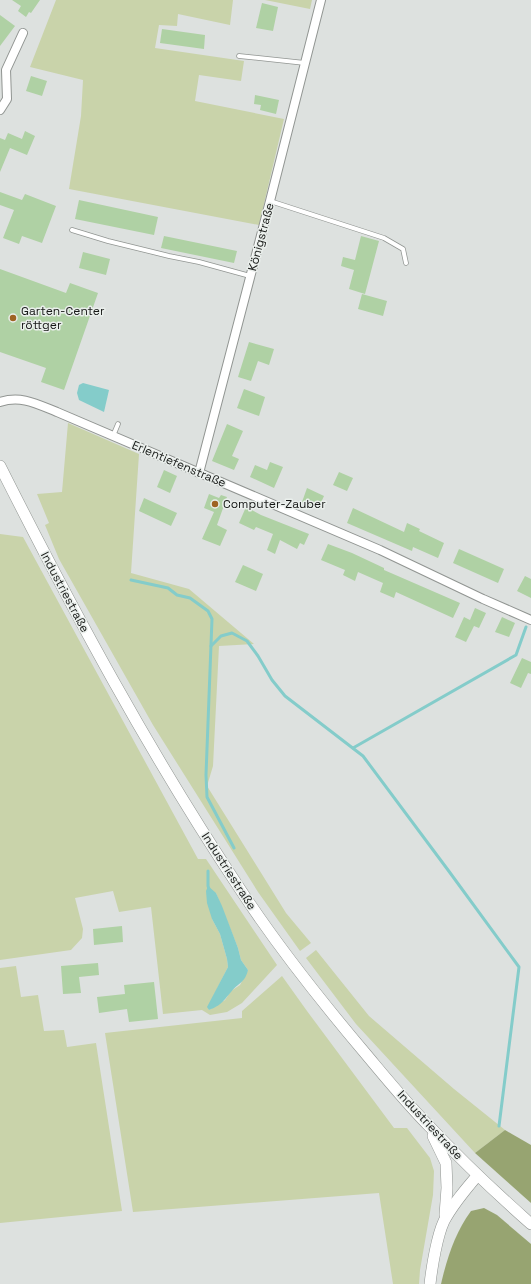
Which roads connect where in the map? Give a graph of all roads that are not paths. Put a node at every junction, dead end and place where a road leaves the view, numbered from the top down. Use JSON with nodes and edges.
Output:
{"nodes":[{"id":1,"x":320,"y":0,"type":"edge"},
{"id":2,"x":23,"y":33,"type":"dead end"},
{"id":3,"x":239,"y":56,"type":"dead end"},
{"id":4,"x":305,"y":63,"type":"junction"},
{"id":5,"x":0,"y":110,"type":"edge"},
{"id":6,"x":270,"y":201,"type":"junction"},
{"id":7,"x":72,"y":230,"type":"dead end"},
{"id":8,"x":406,"y":263,"type":"dead end"},
{"id":9,"x":251,"y":276,"type":"junction"},
{"id":10,"x":0,"y":402,"type":"edge"},
{"id":11,"x":118,"y":424,"type":"dead end"},
{"id":12,"x":113,"y":436,"type":"junction"},
{"id":13,"x":0,"y":466,"type":"edge"},
{"id":14,"x":199,"y":473,"type":"junction"},
{"id":15,"x":531,"y":620,"type":"edge"},
{"id":16,"x":428,"y":1126,"type":"junction"},
{"id":17,"x":477,"y":1176,"type":"junction"},
{"id":18,"x":444,"y":1222,"type":"junction"},
{"id":19,"x":531,"y":1224,"type":"edge"},
{"id":20,"x":430,"y":1284,"type":"edge"}],
"edges":[{"from":1,"to":4,"type":"street","name":"Königstraße"},
{"from":2,"to":5,"type":"street"},
{"from":3,"to":4,"type":"lane"},
{"from":4,"to":6,"type":"street","name":"Königstraße"},
{"from":6,"to":8,"type":"lane"},
{"from":6,"to":9,"type":"street","name":"Königstraße"},
{"from":7,"to":9,"type":"lane"},
{"from":9,"to":14,"type":"street","name":"Königstraße"},
{"from":10,"to":12,"type":"street","name":"Erlentiefenstraße"},
{"from":11,"to":12,"type":"lane"},
{"from":12,"to":14,"type":"street","name":"Erlentiefenstraße"},
{"from":13,"to":16,"type":"street","name":"Industriestraße"},
{"from":14,"to":15,"type":"street","name":"Erlentiefenstraße"},
{"from":16,"to":17,"type":"street","name":"Industriestraße"},
{"from":16,"to":18,"type":"street"},
{"from":17,"to":18,"type":"street"},
{"from":17,"to":19,"type":"street","name":"Industriestraße"},
{"from":18,"to":20,"type":"street"}]}
